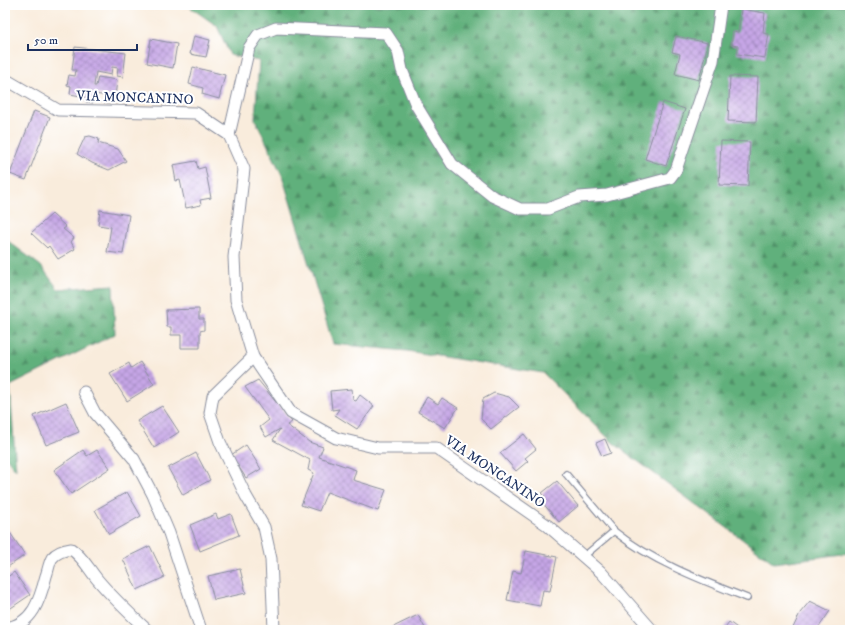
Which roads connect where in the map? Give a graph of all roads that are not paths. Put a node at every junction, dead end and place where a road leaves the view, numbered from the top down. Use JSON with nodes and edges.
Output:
{"nodes":[{"id":1,"x":722,"y":5,"type":"edge"},
{"id":2,"x":5,"y":79,"type":"edge"},
{"id":3,"x":229,"y":135,"type":"junction"},
{"id":4,"x":253,"y":357,"type":"junction"},
{"id":5,"x":84,"y":392,"type":"dead end"},
{"id":6,"x":566,"y":474,"type":"dead end"},
{"id":7,"x":614,"y":531,"type":"junction"},
{"id":8,"x":583,"y":557,"type":"junction"},
{"id":9,"x":747,"y":598,"type":"dead end"},
{"id":10,"x":5,"y":628,"type":"edge"},
{"id":11,"x":147,"y":630,"type":"edge"},
{"id":12,"x":201,"y":630,"type":"edge"},
{"id":13,"x":274,"y":630,"type":"edge"},
{"id":14,"x":652,"y":630,"type":"edge"}],
"edges":[{"from":1,"to":3,"type":"street"},
{"from":2,"to":3,"type":"street","name":"VIA MONCANINO"},
{"from":3,"to":4,"type":"street","name":"VIA MONCANINO"},
{"from":4,"to":8,"type":"street","name":"VIA MONCANINO"},
{"from":4,"to":13,"type":"street"},
{"from":5,"to":12,"type":"street"},
{"from":6,"to":7,"type":"lane"},
{"from":7,"to":8,"type":"lane"},
{"from":7,"to":9,"type":"lane"},
{"from":8,"to":14,"type":"street","name":"VIA MONCANINO"},
{"from":10,"to":11,"type":"street"}]}
